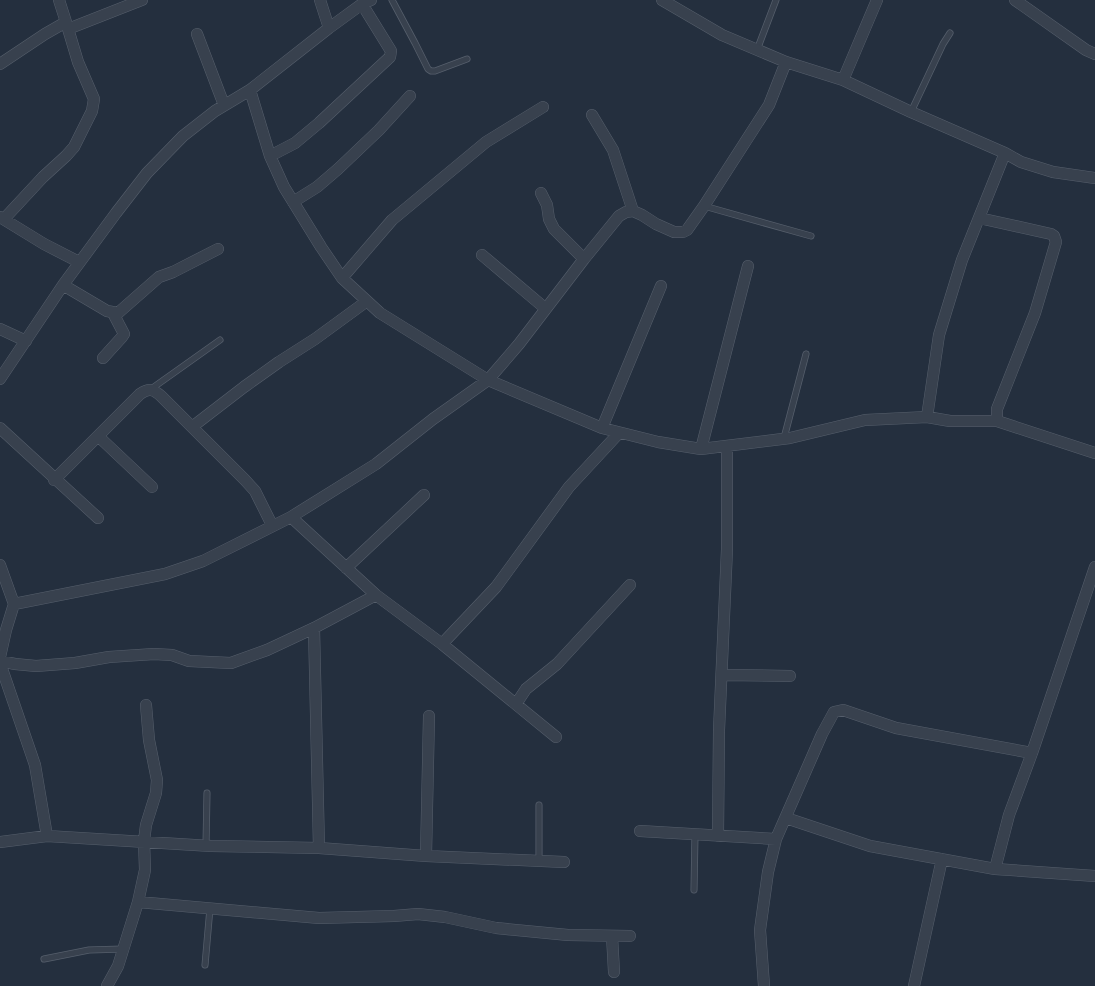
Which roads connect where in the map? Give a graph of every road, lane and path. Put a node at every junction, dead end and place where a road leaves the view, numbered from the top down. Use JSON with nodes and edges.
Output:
{"nodes":[{"id":1,"x":59,"y":0,"type":"edge"},
{"id":2,"x":142,"y":0,"type":"edge"},
{"id":3,"x":320,"y":0,"type":"edge"},
{"id":4,"x":392,"y":0,"type":"edge"},
{"id":5,"x":662,"y":0,"type":"edge"},
{"id":6,"x":776,"y":0,"type":"edge"},
{"id":7,"x":877,"y":0,"type":"edge"},
{"id":8,"x":1015,"y":0,"type":"edge"},
{"id":9,"x":366,"y":2,"type":"edge"},
{"id":10,"x":67,"y":25,"type":"junction"},
{"id":11,"x":329,"y":28,"type":"junction"},
{"id":12,"x":950,"y":33,"type":"dead end"},
{"id":13,"x":197,"y":34,"type":"dead end"},
{"id":14,"x":757,"y":50,"type":"junction"},
{"id":15,"x":1095,"y":54,"type":"edge"},
{"id":16,"x":467,"y":60,"type":"dead end"},
{"id":17,"x":786,"y":62,"type":"junction"},
{"id":18,"x":0,"y":64,"type":"edge"},
{"id":19,"x":843,"y":80,"type":"junction"},
{"id":20,"x":250,"y":90,"type":"junction"},
{"id":21,"x":410,"y":96,"type":"dead end"},
{"id":22,"x":224,"y":105,"type":"junction"},
{"id":23,"x":543,"y":107,"type":"dead end"},
{"id":24,"x":911,"y":112,"type":"junction"},
{"id":25,"x":592,"y":115,"type":"dead end"},
{"id":26,"x":1005,"y":153,"type":"junction"},
{"id":27,"x":270,"y":156,"type":"junction"},
{"id":28,"x":1095,"y":178,"type":"edge"},
{"id":29,"x":541,"y":193,"type":"dead end"},
{"id":30,"x":293,"y":202,"type":"junction"},
{"id":31,"x":704,"y":206,"type":"junction"},
{"id":32,"x":633,"y":212,"type":"junction"},
{"id":33,"x":2,"y":218,"type":"edge"},
{"id":34,"x":980,"y":218,"type":"junction"},
{"id":35,"x":812,"y":236,"type":"dead end"},
{"id":36,"x":218,"y":249,"type":"dead end"},
{"id":37,"x":482,"y":255,"type":"dead end"},
{"id":38,"x":584,"y":259,"type":"junction"},
{"id":39,"x":79,"y":262,"type":"junction"},
{"id":40,"x":748,"y":266,"type":"dead end"},
{"id":41,"x":342,"y":278,"type":"junction"},
{"id":42,"x":63,"y":285,"type":"junction"},
{"id":43,"x":661,"y":286,"type":"dead end"},
{"id":44,"x":367,"y":301,"type":"junction"},
{"id":45,"x":546,"y":309,"type":"junction"},
{"id":46,"x":113,"y":313,"type":"junction"},
{"id":47,"x":0,"y":329,"type":"edge"},
{"id":48,"x":220,"y":340,"type":"dead end"},
{"id":49,"x":26,"y":341,"type":"junction"},
{"id":50,"x":806,"y":354,"type":"dead end"},
{"id":51,"x":102,"y":358,"type":"dead end"},
{"id":52,"x":0,"y":379,"type":"edge"},
{"id":53,"x":488,"y":380,"type":"junction"},
{"id":54,"x":151,"y":389,"type":"junction"},
{"id":55,"x":927,"y":417,"type":"junction"},
{"id":56,"x":997,"y":421,"type":"junction"},
{"id":57,"x":192,"y":427,"type":"junction"},
{"id":58,"x":0,"y":428,"type":"edge"},
{"id":59,"x":602,"y":428,"type":"junction"},
{"id":60,"x":619,"y":432,"type":"junction"},
{"id":61,"x":98,"y":436,"type":"junction"},
{"id":62,"x":784,"y":438,"type":"junction"},
{"id":63,"x":727,"y":446,"type":"junction"},
{"id":64,"x":701,"y":449,"type":"junction"},
{"id":65,"x":1095,"y":453,"type":"edge"},
{"id":66,"x":54,"y":480,"type":"junction"},
{"id":67,"x":152,"y":487,"type":"dead end"},
{"id":68,"x":424,"y":495,"type":"dead end"},
{"id":69,"x":290,"y":517,"type":"junction"},
{"id":70,"x":98,"y":518,"type":"dead end"},
{"id":71,"x":272,"y":525,"type":"junction"},
{"id":72,"x":0,"y":565,"type":"edge"},
{"id":73,"x":1095,"y":567,"type":"edge"},
{"id":74,"x":346,"y":568,"type":"junction"},
{"id":75,"x":630,"y":585,"type":"dead end"},
{"id":76,"x":376,"y":595,"type":"junction"},
{"id":77,"x":14,"y":604,"type":"junction"},
{"id":78,"x":314,"y":628,"type":"junction"},
{"id":79,"x":442,"y":644,"type":"junction"},
{"id":80,"x":0,"y":657,"type":"edge"},
{"id":81,"x":0,"y":662,"type":"edge"},
{"id":82,"x":722,"y":675,"type":"junction"},
{"id":83,"x":790,"y":676,"type":"dead end"},
{"id":84,"x":516,"y":704,"type":"junction"},
{"id":85,"x":146,"y":705,"type":"dead end"},
{"id":86,"x":429,"y":716,"type":"dead end"},
{"id":87,"x":556,"y":737,"type":"dead end"},
{"id":88,"x":1032,"y":754,"type":"junction"},
{"id":89,"x":207,"y":793,"type":"dead end"},
{"id":90,"x":539,"y":805,"type":"dead end"},
{"id":91,"x":786,"y":818,"type":"junction"},
{"id":92,"x":640,"y":831,"type":"dead end"},
{"id":93,"x":695,"y":834,"type":"junction"},
{"id":94,"x":47,"y":836,"type":"junction"},
{"id":95,"x":718,"y":836,"type":"junction"},
{"id":96,"x":776,"y":839,"type":"junction"},
{"id":97,"x":144,"y":841,"type":"junction"},
{"id":98,"x":0,"y":842,"type":"edge"},
{"id":99,"x":206,"y":845,"type":"junction"},
{"id":100,"x":319,"y":848,"type":"junction"},
{"id":101,"x":426,"y":856,"type":"junction"},
{"id":102,"x":942,"y":859,"type":"junction"},
{"id":103,"x":539,"y":861,"type":"junction"},
{"id":104,"x":564,"y":862,"type":"dead end"},
{"id":105,"x":995,"y":869,"type":"junction"},
{"id":106,"x":1095,"y":876,"type":"edge"},
{"id":107,"x":694,"y":890,"type":"dead end"},
{"id":108,"x":138,"y":902,"type":"junction"},
{"id":109,"x":210,"y":908,"type":"junction"},
{"id":110,"x":612,"y":936,"type":"junction"},
{"id":111,"x":630,"y":936,"type":"dead end"},
{"id":112,"x":124,"y":949,"type":"junction"},
{"id":113,"x":44,"y":959,"type":"dead end"},
{"id":114,"x":205,"y":965,"type":"dead end"},
{"id":115,"x":614,"y":972,"type":"dead end"},
{"id":116,"x":107,"y":986,"type":"edge"},
{"id":117,"x":764,"y":986,"type":"edge"},
{"id":118,"x":914,"y":986,"type":"edge"}],
"edges":[{"from":1,"to":10,"type":"street"},
{"from":2,"to":10,"type":"street"},
{"from":3,"to":11,"type":"street"},
{"from":4,"to":16,"type":"lane"},
{"from":5,"to":14,"type":"street"},
{"from":6,"to":14,"type":"lane"},
{"from":7,"to":19,"type":"street"},
{"from":8,"to":15,"type":"street"},
{"from":9,"to":11,"type":"street"},
{"from":9,"to":27,"type":"street"},
{"from":10,"to":18,"type":"street"},
{"from":10,"to":33,"type":"street"},
{"from":11,"to":20,"type":"street"},
{"from":12,"to":24,"type":"lane"},
{"from":13,"to":22,"type":"street"},
{"from":14,"to":17,"type":"street"},
{"from":17,"to":19,"type":"street"},
{"from":17,"to":31,"type":"street"},
{"from":19,"to":24,"type":"street"},
{"from":20,"to":22,"type":"street"},
{"from":20,"to":27,"type":"street"},
{"from":21,"to":30,"type":"street"},
{"from":22,"to":39,"type":"street"},
{"from":23,"to":41,"type":"street"},
{"from":24,"to":26,"type":"street"},
{"from":25,"to":32,"type":"street"},
{"from":26,"to":28,"type":"street"},
{"from":26,"to":34,"type":"street"},
{"from":27,"to":30,"type":"street"},
{"from":29,"to":38,"type":"street"},
{"from":30,"to":41,"type":"street"},
{"from":31,"to":32,"type":"street"},
{"from":31,"to":35,"type":"lane"},
{"from":32,"to":38,"type":"street"},
{"from":33,"to":39,"type":"street"},
{"from":34,"to":55,"type":"street"},
{"from":34,"to":56,"type":"street"},
{"from":36,"to":46,"type":"street"},
{"from":37,"to":45,"type":"street"},
{"from":38,"to":45,"type":"street"},
{"from":39,"to":42,"type":"street"},
{"from":40,"to":64,"type":"street"},
{"from":41,"to":44,"type":"street"},
{"from":42,"to":46,"type":"street"},
{"from":42,"to":49,"type":"street"},
{"from":43,"to":59,"type":"street"},
{"from":44,"to":53,"type":"street"},
{"from":44,"to":57,"type":"street"},
{"from":45,"to":53,"type":"street"},
{"from":46,"to":51,"type":"street"},
{"from":47,"to":49,"type":"street"},
{"from":48,"to":54,"type":"lane"},
{"from":49,"to":52,"type":"street"},
{"from":50,"to":62,"type":"lane"},
{"from":53,"to":59,"type":"street"},
{"from":53,"to":69,"type":"street"},
{"from":54,"to":57,"type":"street"},
{"from":54,"to":61,"type":"street"},
{"from":55,"to":56,"type":"street"},
{"from":55,"to":62,"type":"street"},
{"from":56,"to":65,"type":"street"},
{"from":57,"to":71,"type":"street"},
{"from":58,"to":66,"type":"street"},
{"from":59,"to":60,"type":"street"},
{"from":60,"to":64,"type":"street"},
{"from":60,"to":79,"type":"street"},
{"from":61,"to":66,"type":"street"},
{"from":61,"to":67,"type":"street"},
{"from":62,"to":63,"type":"street"},
{"from":63,"to":64,"type":"street"},
{"from":63,"to":82,"type":"street"},
{"from":66,"to":70,"type":"street"},
{"from":68,"to":74,"type":"street"},
{"from":69,"to":71,"type":"street"},
{"from":69,"to":74,"type":"street"},
{"from":71,"to":77,"type":"street"},
{"from":72,"to":77,"type":"street"},
{"from":73,"to":88,"type":"street"},
{"from":74,"to":76,"type":"street"},
{"from":75,"to":84,"type":"street"},
{"from":76,"to":78,"type":"street"},
{"from":76,"to":79,"type":"street"},
{"from":77,"to":80,"type":"street"},
{"from":78,"to":81,"type":"street"},
{"from":78,"to":100,"type":"street"},
{"from":79,"to":84,"type":"street"},
{"from":81,"to":94,"type":"street"},
{"from":82,"to":83,"type":"street"},
{"from":82,"to":95,"type":"street"},
{"from":84,"to":87,"type":"street"},
{"from":85,"to":97,"type":"street"},
{"from":86,"to":101,"type":"street"},
{"from":88,"to":91,"type":"street"},
{"from":88,"to":105,"type":"street"},
{"from":89,"to":99,"type":"lane"},
{"from":90,"to":103,"type":"lane"},
{"from":91,"to":96,"type":"street"},
{"from":91,"to":102,"type":"street"},
{"from":92,"to":93,"type":"street"},
{"from":93,"to":95,"type":"street"},
{"from":93,"to":107,"type":"lane"},
{"from":94,"to":97,"type":"street"},
{"from":94,"to":98,"type":"street"},
{"from":95,"to":96,"type":"street"},
{"from":96,"to":117,"type":"street"},
{"from":97,"to":99,"type":"street"},
{"from":97,"to":108,"type":"street"},
{"from":99,"to":100,"type":"street"},
{"from":100,"to":101,"type":"street"},
{"from":101,"to":103,"type":"street"},
{"from":102,"to":105,"type":"street"},
{"from":102,"to":118,"type":"street"},
{"from":103,"to":104,"type":"street"},
{"from":105,"to":106,"type":"street"},
{"from":108,"to":109,"type":"street"},
{"from":108,"to":112,"type":"street"},
{"from":109,"to":110,"type":"street"},
{"from":109,"to":114,"type":"lane"},
{"from":110,"to":111,"type":"street"},
{"from":110,"to":115,"type":"street"},
{"from":112,"to":113,"type":"lane"},
{"from":112,"to":116,"type":"street"}]}
